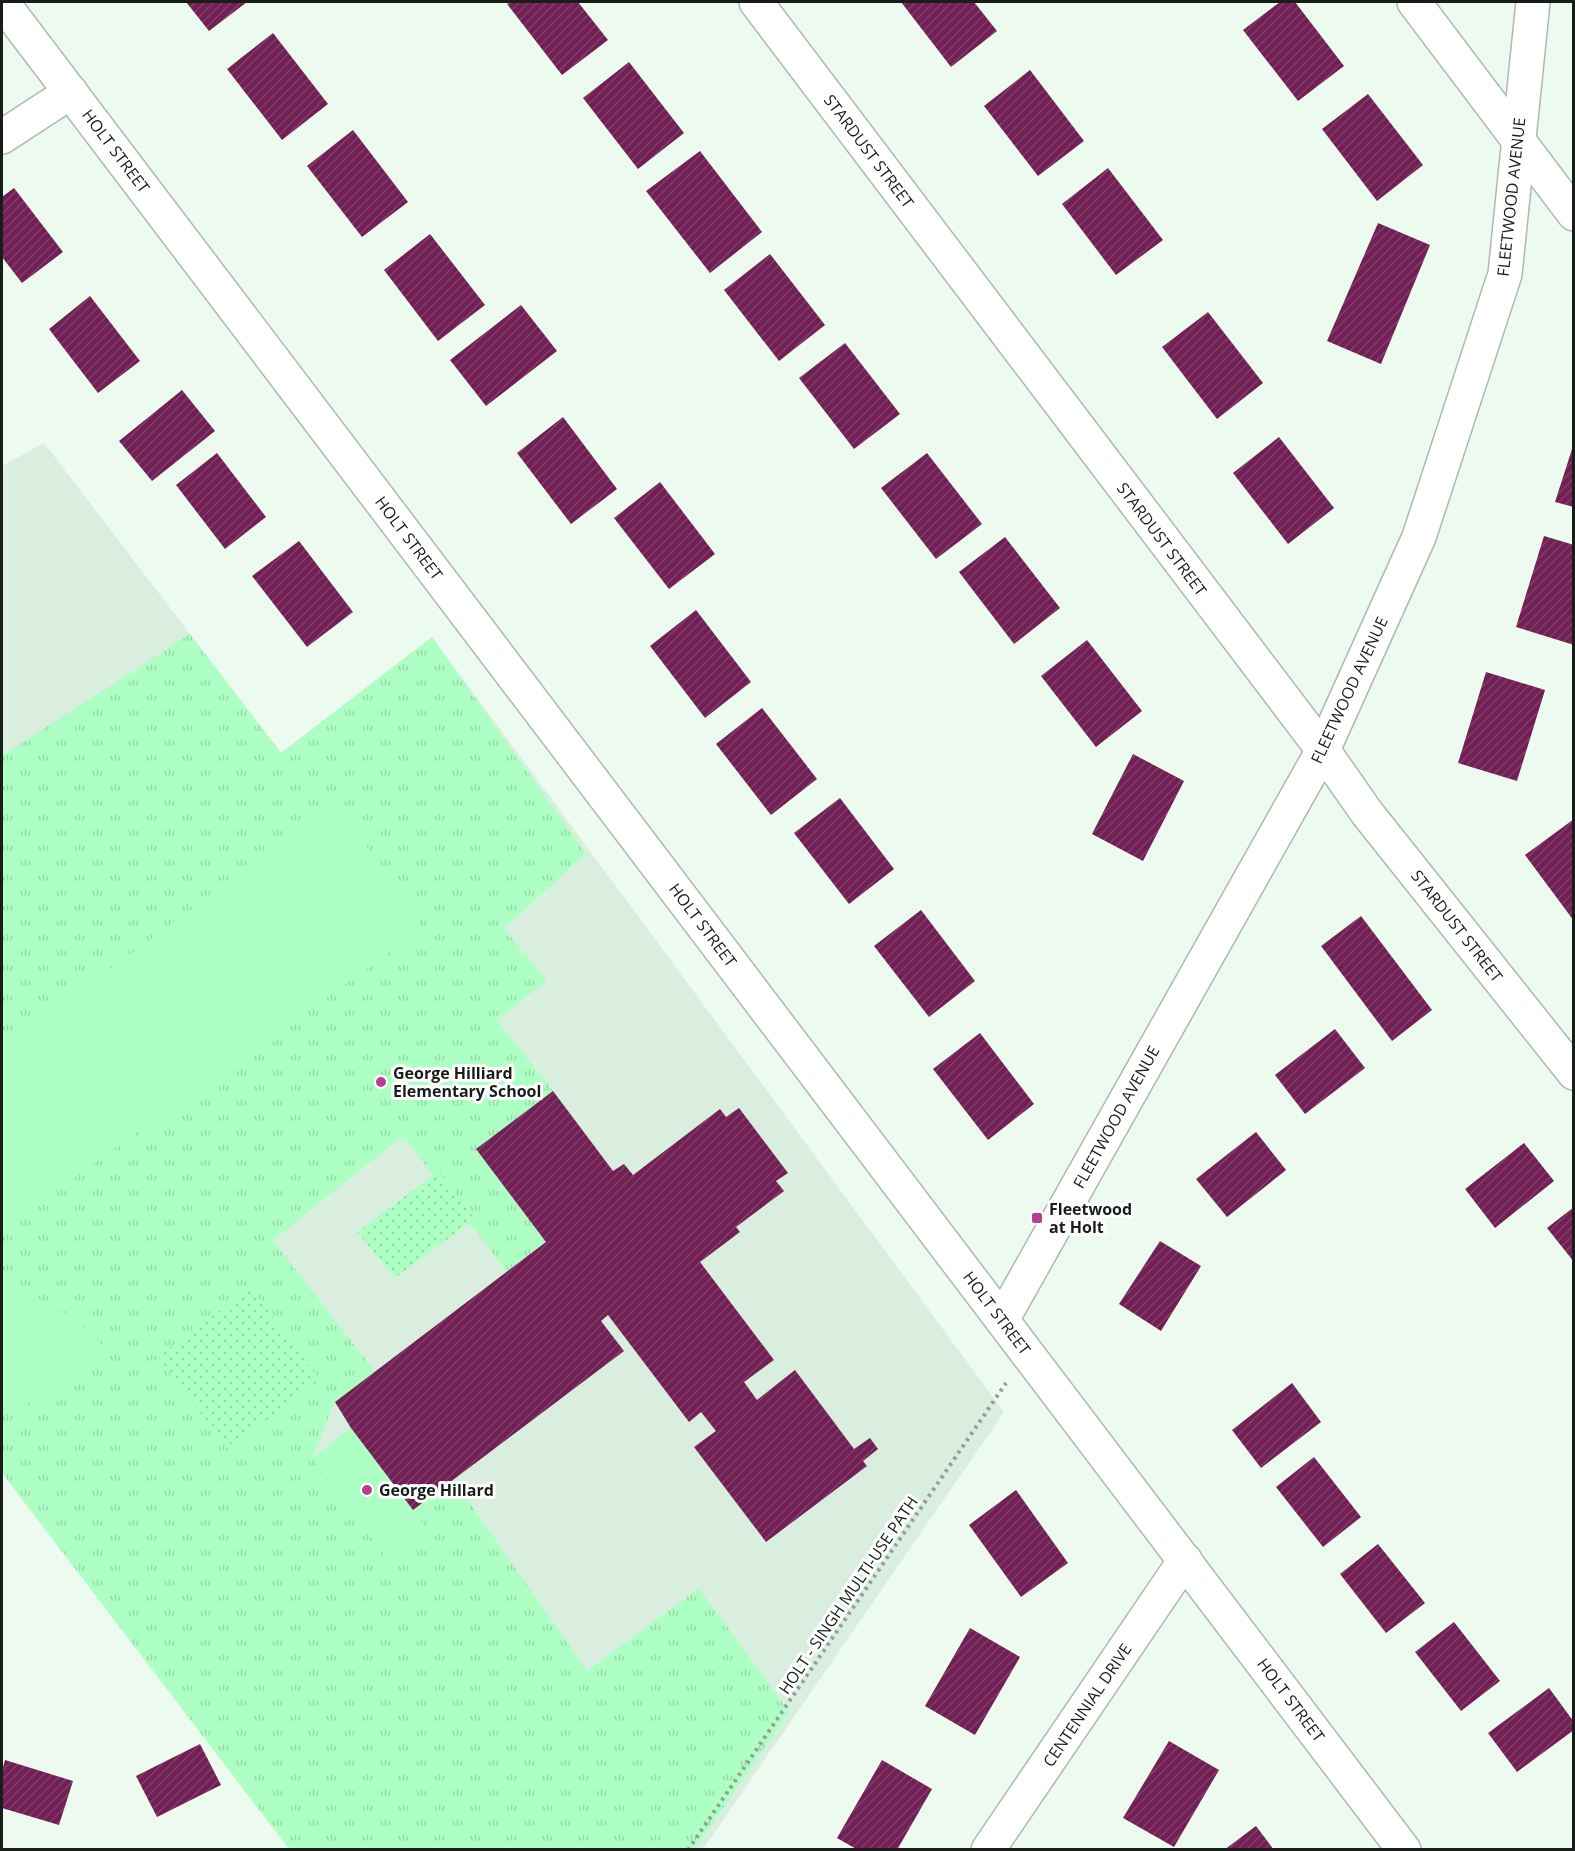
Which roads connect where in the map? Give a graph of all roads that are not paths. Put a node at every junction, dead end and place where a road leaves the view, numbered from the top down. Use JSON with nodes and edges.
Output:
{"nodes":[{"id":1,"x":2,"y":2,"type":"edge"},
{"id":2,"x":756,"y":2,"type":"edge"},
{"id":3,"x":1414,"y":2,"type":"edge"},
{"id":4,"x":1533,"y":2,"type":"edge"},
{"id":5,"x":71,"y":92,"type":"junction"},
{"id":6,"x":2,"y":137,"type":"edge"},
{"id":7,"x":1518,"y":139,"type":"junction"},
{"id":8,"x":1574,"y":214,"type":"edge"},
{"id":9,"x":1323,"y":750,"type":"junction"},
{"id":10,"x":1574,"y":1073,"type":"edge"},
{"id":11,"x":1002,"y":1320,"type":"junction"},
{"id":12,"x":1185,"y":1560,"type":"junction"},
{"id":13,"x":988,"y":1850,"type":"edge"},
{"id":14,"x":1404,"y":1850,"type":"edge"}],
"edges":[{"from":1,"to":5,"type":"street","name":"HOLT STREET"},
{"from":2,"to":9,"type":"street","name":"STARDUST STREET"},
{"from":3,"to":7,"type":"street"},
{"from":4,"to":7,"type":"street","name":"FLEETWOOD AVENUE"},
{"from":5,"to":6,"type":"street"},
{"from":5,"to":11,"type":"street","name":"HOLT STREET"},
{"from":7,"to":8,"type":"street"},
{"from":7,"to":9,"type":"street","name":"FLEETWOOD AVENUE"},
{"from":9,"to":10,"type":"street","name":"STARDUST STREET"},
{"from":9,"to":11,"type":"street","name":"FLEETWOOD AVENUE"},
{"from":11,"to":12,"type":"street","name":"HOLT STREET"},
{"from":12,"to":13,"type":"street","name":"CENTENNIAL DRIVE"},
{"from":12,"to":14,"type":"street","name":"HOLT STREET"}]}
